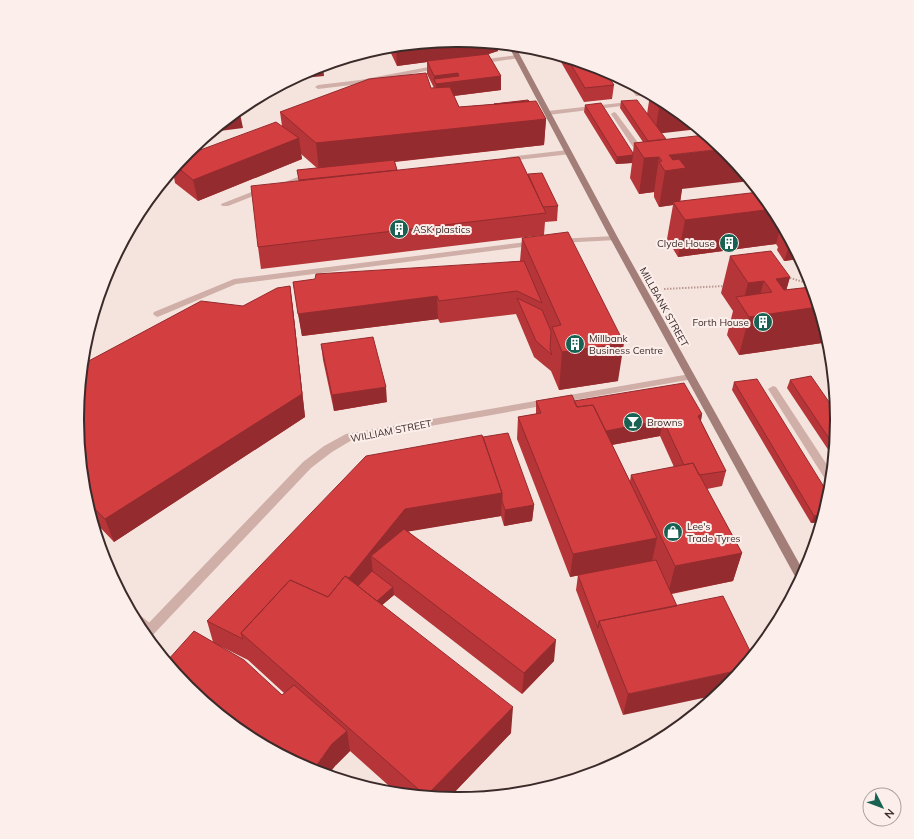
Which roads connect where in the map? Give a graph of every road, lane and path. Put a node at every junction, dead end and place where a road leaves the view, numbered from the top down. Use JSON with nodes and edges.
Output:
{"nodes":[{"id":1,"x":514,"y":51,"type":"edge"},
{"id":2,"x":517,"y":57,"type":"junction"},
{"id":3,"x":471,"y":63,"type":"edge"},
{"id":4,"x":448,"y":66,"type":"edge"},
{"id":5,"x":318,"y":87,"type":"dead end"},
{"id":6,"x":628,"y":104,"type":"edge"},
{"id":7,"x":548,"y":113,"type":"junction"},
{"id":8,"x":614,"y":114,"type":"dead end"},
{"id":9,"x":568,"y":152,"type":"junction"},
{"id":10,"x":650,"y":158,"type":"edge"},
{"id":11,"x":502,"y":159,"type":"edge"},
{"id":12,"x":317,"y":177,"type":"edge"},
{"id":13,"x":225,"y":204,"type":"dead end"},
{"id":14,"x":614,"y":238,"type":"junction"},
{"id":15,"x":782,"y":275,"type":"edge"},
{"id":16,"x":803,"y":282,"type":"edge"},
{"id":17,"x":732,"y":285,"type":"dead end"},
{"id":18,"x":642,"y":290,"type":"junction"},
{"id":19,"x":157,"y":314,"type":"dead end"},
{"id":20,"x":690,"y":377,"type":"junction"},
{"id":21,"x":773,"y":389,"type":"dead end"},
{"id":22,"x":826,"y":471,"type":"edge"},
{"id":23,"x":797,"y":570,"type":"edge"},
{"id":24,"x":150,"y":630,"type":"edge"}],
"edges":[{"from":1,"to":2,"type":"street","name":"MILLBANK STREET"},
{"from":2,"to":3,"type":"street"},
{"from":2,"to":7,"type":"street","name":"MILLBANK STREET"},
{"from":4,"to":5,"type":"street"},
{"from":6,"to":7,"type":"street"},
{"from":7,"to":9,"type":"street","name":"MILLBANK STREET"},
{"from":8,"to":10,"type":"street"},
{"from":9,"to":11,"type":"street"},
{"from":9,"to":14,"type":"street","name":"MILLBANK STREET"},
{"from":12,"to":13,"type":"street"},
{"from":14,"to":18,"type":"street","name":"MILLBANK STREET"},
{"from":14,"to":19,"type":"street"},
{"from":15,"to":16,"type":"path"},
{"from":17,"to":18,"type":"path"},
{"from":18,"to":20,"type":"street","name":"MILLBANK STREET"},
{"from":20,"to":23,"type":"street","name":"MILLBANK STREET"},
{"from":20,"to":24,"type":"street","name":"WILLIAM STREET"},
{"from":21,"to":22,"type":"street"}]}
